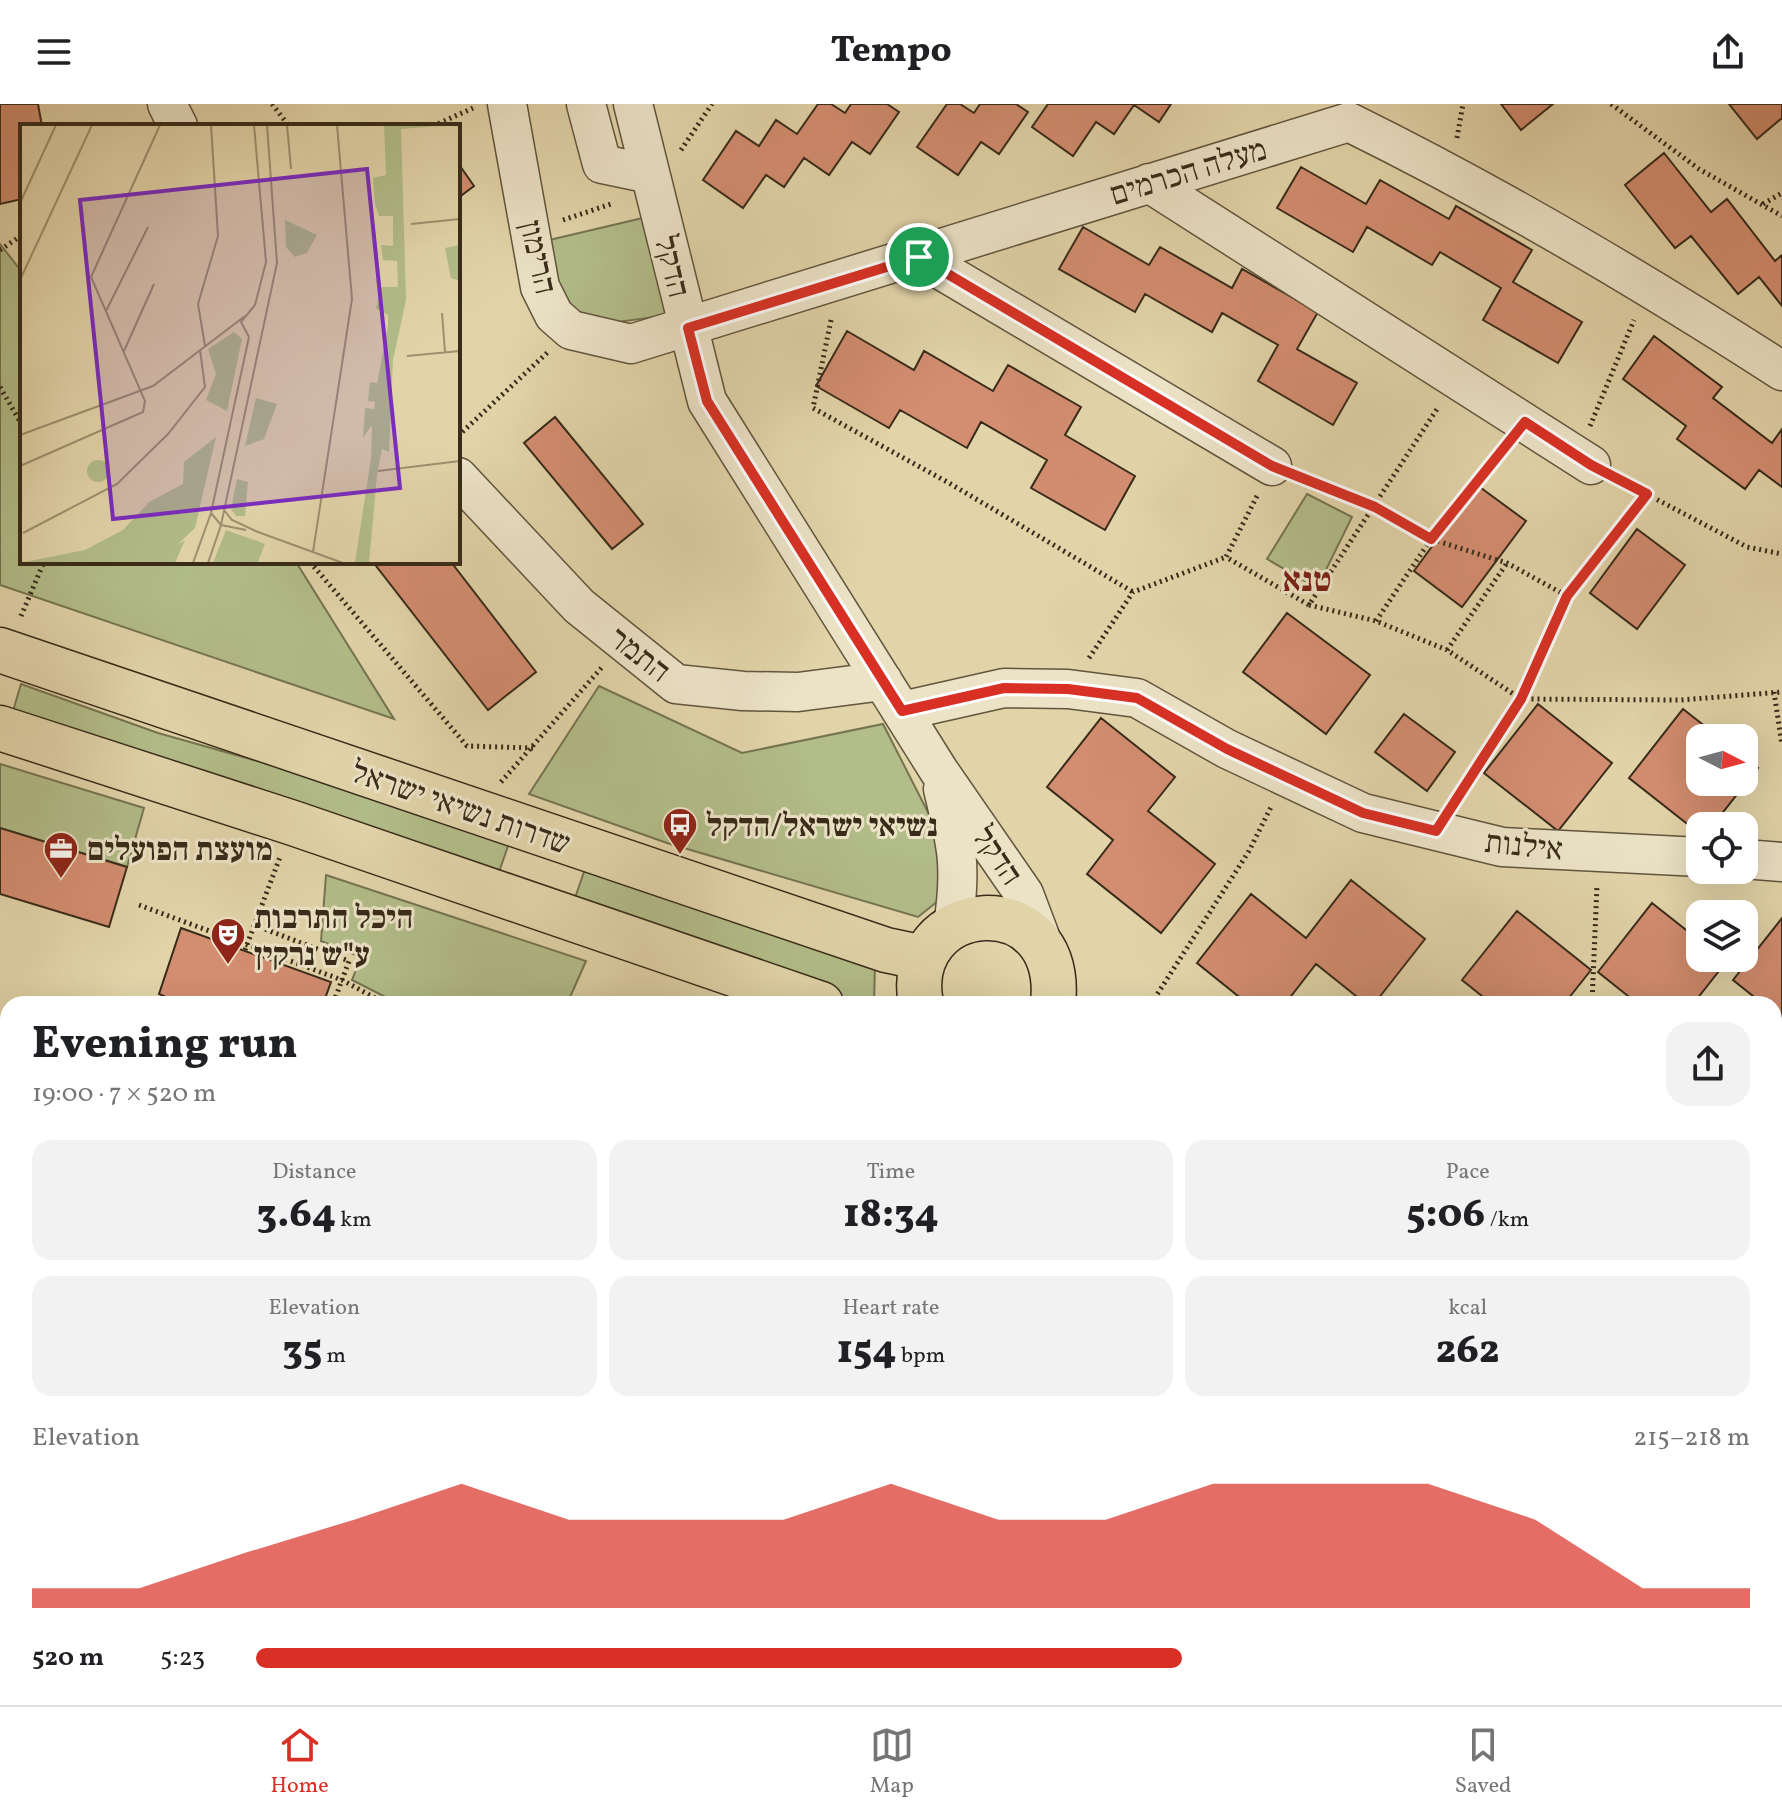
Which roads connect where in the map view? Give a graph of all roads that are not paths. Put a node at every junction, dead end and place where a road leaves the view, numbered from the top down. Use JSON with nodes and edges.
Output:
{"nodes":[{"id":1,"x":167,"y":104,"type":"edge"},
{"id":2,"x":507,"y":104,"type":"edge"},
{"id":3,"x":586,"y":104,"type":"edge"},
{"id":4,"x":633,"y":104,"type":"edge"},
{"id":5,"x":177,"y":124,"type":"edge"},
{"id":6,"x":652,"y":181,"type":"junction"},
{"id":7,"x":1149,"y":183,"type":"junction"},
{"id":8,"x":919,"y":257,"type":"junction"},
{"id":9,"x":688,"y":328,"type":"junction"},
{"id":10,"x":1782,"y":371,"type":"edge"},
{"id":11,"x":1584,"y":460,"type":"road end"},
{"id":12,"x":1272,"y":466,"type":"road end"},
{"id":13,"x":460,"y":479,"type":"edge"},
{"id":14,"x":3,"y":650,"type":"edge"},
{"id":15,"x":892,"y":696,"type":"junction"},
{"id":16,"x":0,"y":728,"type":"edge"},
{"id":17,"x":939,"y":771,"type":"junction"},
{"id":18,"x":1686,"y":856,"type":"edge"},
{"id":19,"x":1758,"y":860,"type":"edge"},
{"id":20,"x":1782,"y":862,"type":"edge"},
{"id":21,"x":953,"y":926,"type":"junction"},
{"id":22,"x":924,"y":958,"type":"junction"},
{"id":23,"x":1060,"y":985,"type":"edge"},
{"id":24,"x":798,"y":996,"type":"edge"},
{"id":25,"x":920,"y":996,"type":"edge"}],
"edges":[{"from":1,"to":5,"type":"street"},
{"from":2,"to":9,"type":"street","name":"הרימון"},
{"from":3,"to":6,"type":"street"},
{"from":4,"to":6,"type":"street","name":"הדקל"},
{"from":6,"to":9,"type":"street","name":"הדקל"},
{"from":7,"to":8,"type":"street","name":"מעלה הכרמים"},
{"from":7,"to":10,"type":"street","name":"מעלה הכרמים"},
{"from":7,"to":11,"type":"street"},
{"from":8,"to":9,"type":"street","name":"מעלה הכרמים"},
{"from":8,"to":12,"type":"street"},
{"from":9,"to":15,"type":"street","name":"הדקל"},
{"from":13,"to":15,"type":"street","name":"התמר"},
{"from":14,"to":22,"type":"main road","name":"שדרות נשיאי ישראל"},
{"from":15,"to":17,"type":"street","name":"הדקל"},
{"from":15,"to":18,"type":"street","name":"אילנות"},
{"from":16,"to":24,"type":"main road"},
{"from":17,"to":21,"type":"street","name":"הדקל"},
{"from":17,"to":23,"type":"street","name":"הדקל"},
{"from":19,"to":20,"type":"street"},
{"from":21,"to":22,"type":"main road"},
{"from":21,"to":23,"type":"main road"},
{"from":22,"to":25,"type":"main road"}]}
